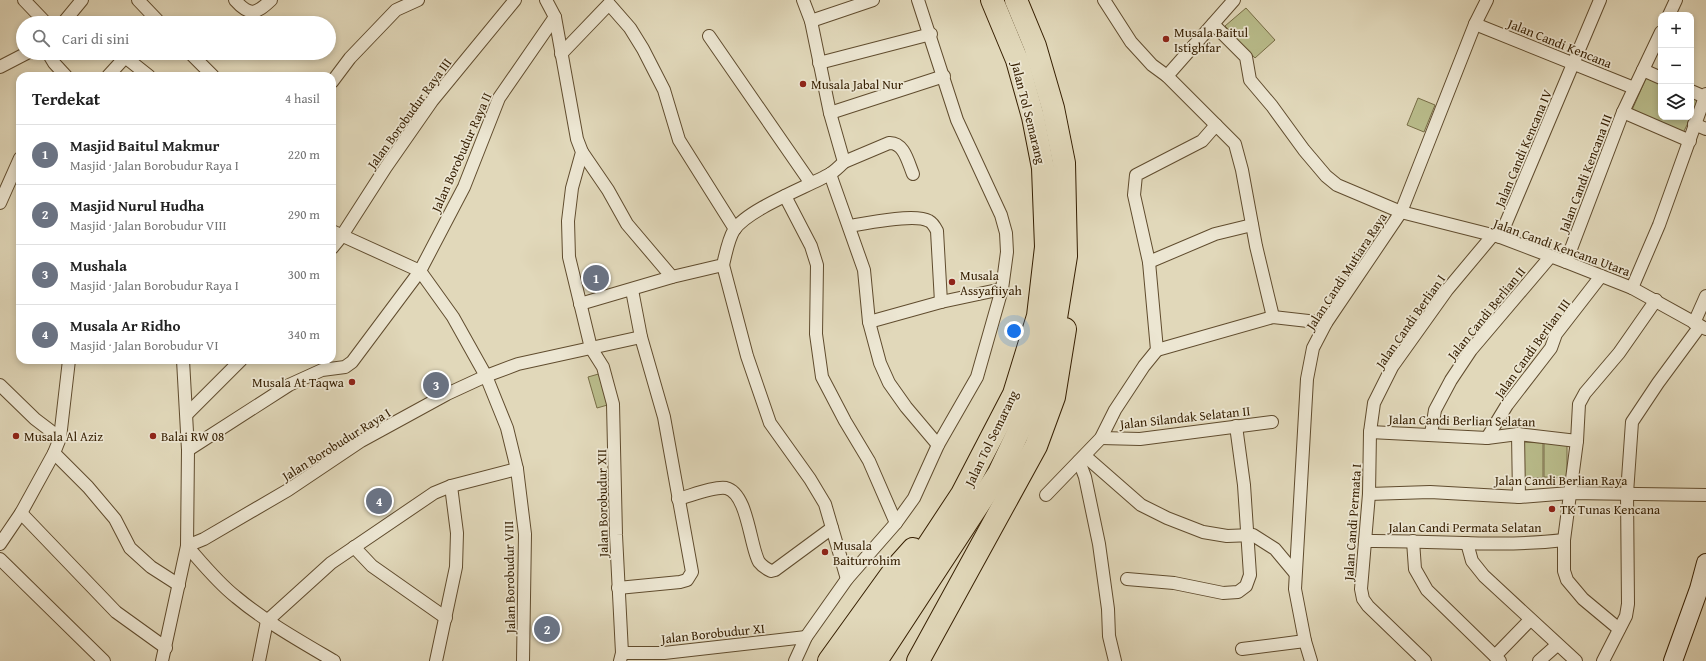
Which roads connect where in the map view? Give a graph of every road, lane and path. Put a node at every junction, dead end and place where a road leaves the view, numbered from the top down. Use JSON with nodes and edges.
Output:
{"nodes":[{"id":1,"x":24,"y":0,"type":"edge"},
{"id":2,"x":82,"y":0,"type":"edge"},
{"id":3,"x":138,"y":0,"type":"edge"},
{"id":4,"x":235,"y":0,"type":"edge"},
{"id":5,"x":271,"y":0,"type":"edge"},
{"id":6,"x":418,"y":0,"type":"edge"},
{"id":7,"x":515,"y":0,"type":"edge"},
{"id":8,"x":546,"y":0,"type":"edge"},
{"id":9,"x":803,"y":0,"type":"edge"},
{"id":10,"x":873,"y":0,"type":"edge"},
{"id":11,"x":918,"y":0,"type":"edge"},
{"id":12,"x":992,"y":0,"type":"edge"},
{"id":13,"x":1016,"y":0,"type":"edge"},
{"id":14,"x":1104,"y":0,"type":"edge"},
{"id":15,"x":1234,"y":0,"type":"edge"},
{"id":16,"x":1487,"y":0,"type":"edge"},
{"id":17,"x":1600,"y":0,"type":"edge"},
{"id":18,"x":1676,"y":0,"type":"edge"},
{"id":19,"x":394,"y":5,"type":"edge"},
{"id":20,"x":1670,"y":12,"type":"edge"},
{"id":21,"x":39,"y":16,"type":"edge"},
{"id":22,"x":69,"y":16,"type":"edge"},
{"id":23,"x":153,"y":16,"type":"edge"},
{"id":24,"x":555,"y":17,"type":"junction"},
{"id":25,"x":811,"y":21,"type":"junction"},
{"id":26,"x":1213,"y":24,"type":"junction"},
{"id":27,"x":1473,"y":28,"type":"junction"},
{"id":28,"x":931,"y":34,"type":"junction"},
{"id":29,"x":709,"y":36,"type":"dead end"},
{"id":30,"x":1658,"y":38,"type":"edge"},
{"id":31,"x":561,"y":54,"type":"junction"},
{"id":32,"x":16,"y":58,"type":"edge"},
{"id":33,"x":52,"y":60,"type":"edge"},
{"id":34,"x":122,"y":60,"type":"edge"},
{"id":35,"x":132,"y":60,"type":"edge"},
{"id":36,"x":197,"y":60,"type":"edge"},
{"id":37,"x":819,"y":63,"type":"junction"},
{"id":38,"x":0,"y":66,"type":"edge"},
{"id":39,"x":1573,"y":67,"type":"junction"},
{"id":40,"x":1643,"y":70,"type":"junction"},
{"id":41,"x":62,"y":72,"type":"edge"},
{"id":42,"x":112,"y":72,"type":"edge"},
{"id":43,"x":146,"y":72,"type":"edge"},
{"id":44,"x":209,"y":72,"type":"edge"},
{"id":45,"x":944,"y":76,"type":"junction"},
{"id":46,"x":1167,"y":76,"type":"junction"},
{"id":47,"x":336,"y":77,"type":"edge"},
{"id":48,"x":1658,"y":77,"type":"edge"},
{"id":49,"x":1632,"y":92,"type":"junction"},
{"id":50,"x":1694,"y":92,"type":"edge"},
{"id":51,"x":1705,"y":96,"type":"edge"},
{"id":52,"x":1623,"y":112,"type":"junction"},
{"id":53,"x":830,"y":113,"type":"junction"},
{"id":54,"x":1699,"y":121,"type":"edge"},
{"id":55,"x":1216,"y":125,"type":"junction"},
{"id":56,"x":1706,"y":129,"type":"edge"},
{"id":57,"x":1690,"y":141,"type":"junction"},
{"id":58,"x":582,"y":152,"type":"junction"},
{"id":59,"x":844,"y":162,"type":"junction"},
{"id":60,"x":16,"y":166,"type":"edge"},
{"id":61,"x":830,"y":174,"type":"junction"},
{"id":62,"x":913,"y":174,"type":"dead end"},
{"id":63,"x":810,"y":182,"type":"junction"},
{"id":64,"x":785,"y":196,"type":"junction"},
{"id":65,"x":1,"y":198,"type":"edge"},
{"id":66,"x":1401,"y":212,"type":"junction"},
{"id":67,"x":1252,"y":225,"type":"junction"},
{"id":68,"x":850,"y":226,"type":"junction"},
{"id":69,"x":735,"y":229,"type":"junction"},
{"id":70,"x":337,"y":234,"type":"edge"},
{"id":71,"x":1497,"y":236,"type":"junction"},
{"id":72,"x":1066,"y":256,"type":"junction"},
{"id":73,"x":1550,"y":257,"type":"junction"},
{"id":74,"x":1149,"y":262,"type":"junction"},
{"id":75,"x":1566,"y":262,"type":"junction"},
{"id":76,"x":723,"y":265,"type":"junction"},
{"id":77,"x":420,"y":271,"type":"junction"},
{"id":78,"x":1601,"y":276,"type":"junction"},
{"id":79,"x":672,"y":278,"type":"junction"},
{"id":80,"x":1632,"y":288,"type":"junction"},
{"id":81,"x":1002,"y":289,"type":"junction"},
{"id":82,"x":632,"y":290,"type":"junction"},
{"id":83,"x":1706,"y":296,"type":"edge"},
{"id":84,"x":1656,"y":300,"type":"junction"},
{"id":85,"x":941,"y":302,"type":"junction"},
{"id":86,"x":580,"y":304,"type":"junction"},
{"id":87,"x":1273,"y":317,"type":"junction"},
{"id":88,"x":869,"y":322,"type":"junction"},
{"id":89,"x":1326,"y":323,"type":"junction"},
{"id":90,"x":1700,"y":326,"type":"edge"},
{"id":91,"x":642,"y":337,"type":"junction"},
{"id":92,"x":591,"y":348,"type":"junction"},
{"id":93,"x":1157,"y":350,"type":"junction"},
{"id":94,"x":69,"y":364,"type":"edge"},
{"id":95,"x":183,"y":364,"type":"edge"},
{"id":96,"x":237,"y":364,"type":"edge"},
{"id":97,"x":486,"y":376,"type":"junction"},
{"id":98,"x":0,"y":385,"type":"edge"},
{"id":99,"x":187,"y":414,"type":"junction"},
{"id":100,"x":1272,"y":422,"type":"dead end"},
{"id":101,"x":1236,"y":426,"type":"junction"},
{"id":102,"x":1370,"y":432,"type":"junction"},
{"id":103,"x":1430,"y":434,"type":"junction"},
{"id":104,"x":1518,"y":434,"type":"junction"},
{"id":105,"x":60,"y":438,"type":"junction"},
{"id":106,"x":1101,"y":438,"type":"junction"},
{"id":107,"x":1487,"y":438,"type":"junction"},
{"id":108,"x":1577,"y":441,"type":"junction"},
{"id":109,"x":938,"y":445,"type":"junction"},
{"id":110,"x":188,"y":450,"type":"junction"},
{"id":111,"x":54,"y":453,"type":"junction"},
{"id":112,"x":1082,"y":458,"type":"junction"},
{"id":113,"x":517,"y":469,"type":"junction"},
{"id":114,"x":450,"y":486,"type":"junction"},
{"id":115,"x":1570,"y":493,"type":"junction"},
{"id":116,"x":1627,"y":493,"type":"junction"},
{"id":117,"x":962,"y":494,"type":"junction"},
{"id":118,"x":1369,"y":494,"type":"junction"},
{"id":119,"x":1046,"y":495,"type":"dead end"},
{"id":120,"x":1706,"y":495,"type":"edge"},
{"id":121,"x":1519,"y":497,"type":"junction"},
{"id":122,"x":678,"y":499,"type":"junction"},
{"id":123,"x":21,"y":513,"type":"junction"},
{"id":124,"x":896,"y":523,"type":"junction"},
{"id":125,"x":832,"y":528,"type":"junction"},
{"id":126,"x":1246,"y":536,"type":"junction"},
{"id":127,"x":1564,"y":540,"type":"junction"},
{"id":128,"x":1365,"y":541,"type":"junction"},
{"id":129,"x":1413,"y":541,"type":"junction"},
{"id":130,"x":1467,"y":543,"type":"junction"},
{"id":131,"x":0,"y":544,"type":"edge"},
{"id":132,"x":187,"y":546,"type":"junction"},
{"id":133,"x":354,"y":547,"type":"junction"},
{"id":134,"x":0,"y":559,"type":"edge"},
{"id":135,"x":1706,"y":563,"type":"edge"},
{"id":136,"x":1295,"y":573,"type":"junction"},
{"id":137,"x":847,"y":579,"type":"junction"},
{"id":138,"x":1127,"y":579,"type":"dead end"},
{"id":139,"x":179,"y":585,"type":"junction"},
{"id":140,"x":618,"y":588,"type":"junction"},
{"id":141,"x":446,"y":618,"type":"junction"},
{"id":142,"x":1530,"y":620,"type":"junction"},
{"id":143,"x":267,"y":621,"type":"junction"},
{"id":144,"x":1619,"y":629,"type":"junction"},
{"id":145,"x":806,"y":637,"type":"junction"},
{"id":146,"x":1305,"y":641,"type":"junction"},
{"id":147,"x":1557,"y":645,"type":"junction"},
{"id":148,"x":166,"y":648,"type":"junction"},
{"id":149,"x":1242,"y":649,"type":"dead end"},
{"id":150,"x":621,"y":657,"type":"edge"},
{"id":151,"x":1498,"y":659,"type":"edge"},
{"id":152,"x":104,"y":661,"type":"edge"},
{"id":153,"x":162,"y":661,"type":"edge"},
{"id":154,"x":259,"y":661,"type":"edge"},
{"id":155,"x":334,"y":661,"type":"edge"},
{"id":156,"x":436,"y":661,"type":"edge"},
{"id":157,"x":523,"y":661,"type":"edge"},
{"id":158,"x":795,"y":661,"type":"edge"},
{"id":159,"x":830,"y":661,"type":"edge"},
{"id":160,"x":852,"y":661,"type":"edge"},
{"id":161,"x":876,"y":661,"type":"edge"},
{"id":162,"x":918,"y":661,"type":"edge"},
{"id":163,"x":1115,"y":661,"type":"edge"},
{"id":164,"x":1311,"y":661,"type":"edge"},
{"id":165,"x":1425,"y":661,"type":"edge"},
{"id":166,"x":1539,"y":661,"type":"edge"},
{"id":167,"x":1576,"y":661,"type":"edge"},
{"id":168,"x":1602,"y":661,"type":"edge"},
{"id":169,"x":1673,"y":661,"type":"edge"}],
"edges":[{"from":1,"to":21,"type":"street"},
{"from":2,"to":22,"type":"street"},
{"from":3,"to":23,"type":"street"},
{"from":4,"to":5,"type":"street"},
{"from":6,"to":19,"type":"street"},
{"from":7,"to":70,"type":"street","name":"Jalan Borobudur Raya III"},
{"from":8,"to":24,"type":"street"},
{"from":9,"to":25,"type":"street"},
{"from":10,"to":25,"type":"street"},
{"from":11,"to":28,"type":"street"},
{"from":12,"to":117,"type":"highway","name":"Jalan Tol Semarang"},
{"from":13,"to":72,"type":"highway","name":"Jalan Tol Semarang"},
{"from":14,"to":46,"type":"street"},
{"from":15,"to":26,"type":"street"},
{"from":16,"to":27,"type":"street","name":"Jalan Candi Mutiara Raya"},
{"from":17,"to":39,"type":"street","name":"Jalan Candi Kencana IV"},
{"from":18,"to":20,"type":"street"},
{"from":19,"to":47,"type":"street"},
{"from":24,"to":31,"type":"street"},
{"from":24,"to":77,"type":"street","name":"Jalan Borobudur Raya II"},
{"from":25,"to":37,"type":"street"},
{"from":26,"to":46,"type":"street"},
{"from":26,"to":66,"type":"street","name":"Jalan Candi Kencana Utara"},
{"from":27,"to":39,"type":"street","name":"Jalan Candi Kencana"},
{"from":27,"to":66,"type":"street","name":"Jalan Candi Mutiara Raya"},
{"from":28,"to":37,"type":"street"},
{"from":28,"to":45,"type":"street"},
{"from":29,"to":63,"type":"street"},
{"from":30,"to":40,"type":"street","name":"Jalan Candi Kencana III"},
{"from":31,"to":58,"type":"street"},
{"from":31,"to":69,"type":"street"},
{"from":32,"to":38,"type":"street"},
{"from":33,"to":41,"type":"street"},
{"from":34,"to":42,"type":"street"},
{"from":35,"to":43,"type":"street"},
{"from":36,"to":44,"type":"street"},
{"from":37,"to":53,"type":"street"},
{"from":39,"to":49,"type":"street","name":"Jalan Candi Kencana"},
{"from":39,"to":71,"type":"street","name":"Jalan Candi Kencana IV"},
{"from":40,"to":48,"type":"street"},
{"from":40,"to":49,"type":"street","name":"Jalan Candi Kencana III"},
{"from":45,"to":53,"type":"street"},
{"from":45,"to":81,"type":"street"},
{"from":46,"to":55,"type":"street"},
{"from":49,"to":52,"type":"street","name":"Jalan Candi Kencana III"},
{"from":50,"to":51,"type":"street"},
{"from":51,"to":54,"type":"street"},
{"from":52,"to":57,"type":"street"},
{"from":52,"to":75,"type":"street","name":"Jalan Candi Kencana III"},
{"from":53,"to":59,"type":"street"},
{"from":54,"to":56,"type":"street"},
{"from":54,"to":57,"type":"street"},
{"from":55,"to":67,"type":"street"},
{"from":55,"to":74,"type":"street"},
{"from":57,"to":80,"type":"street"},
{"from":58,"to":79,"type":"street"},
{"from":58,"to":86,"type":"street","name":"Jalan Borobudur XII"},
{"from":59,"to":61,"type":"street"},
{"from":59,"to":62,"type":"street"},
{"from":60,"to":65,"type":"street"},
{"from":61,"to":63,"type":"street"},
{"from":61,"to":68,"type":"street"},
{"from":63,"to":64,"type":"street"},
{"from":64,"to":69,"type":"street"},
{"from":64,"to":124,"type":"street"},
{"from":66,"to":71,"type":"street","name":"Jalan Candi Kencana Utara"},
{"from":66,"to":89,"type":"street","name":"Jalan Candi Mutiara Raya"},
{"from":67,"to":74,"type":"street"},
{"from":67,"to":87,"type":"street"},
{"from":68,"to":85,"type":"street"},
{"from":68,"to":88,"type":"street"},
{"from":69,"to":76,"type":"street"},
{"from":70,"to":77,"type":"street"},
{"from":71,"to":73,"type":"street","name":"Jalan Candi Kencana Utara"},
{"from":71,"to":102,"type":"street","name":"Jalan Candi Berlian I"},
{"from":72,"to":161,"type":"highway","name":"Jalan Tol Semarang"},
{"from":72,"to":162,"type":"highway"},
{"from":73,"to":75,"type":"street","name":"Jalan Candi Kencana Utara"},
{"from":73,"to":103,"type":"street","name":"Jalan Candi Berlian II"},
{"from":74,"to":93,"type":"street"},
{"from":75,"to":78,"type":"street","name":"Jalan Candi Kencana Utara"},
{"from":76,"to":79,"type":"street"},
{"from":76,"to":125,"type":"street"},
{"from":77,"to":97,"type":"street","name":"Jalan Borobudur VIII"},
{"from":77,"to":110,"type":"street","name":"Jalan Borobudur Raya II"},
{"from":78,"to":80,"type":"street","name":"Jalan Candi Kencana Utara"},
{"from":78,"to":107,"type":"street","name":"Jalan Candi Berlian III"},
{"from":79,"to":82,"type":"street"},
{"from":80,"to":84,"type":"street","name":"Jalan Candi Kencana Utara"},
{"from":81,"to":85,"type":"street"},
{"from":81,"to":109,"type":"street"},
{"from":82,"to":86,"type":"street"},
{"from":82,"to":91,"type":"street"},
{"from":83,"to":90,"type":"street"},
{"from":84,"to":90,"type":"street","name":"Jalan Candi Kencana Utara"},
{"from":84,"to":108,"type":"street"},
{"from":85,"to":88,"type":"street"},
{"from":86,"to":92,"type":"street","name":"Jalan Borobudur XII"},
{"from":87,"to":89,"type":"street"},
{"from":87,"to":93,"type":"street"},
{"from":88,"to":109,"type":"street"},
{"from":89,"to":136,"type":"street","name":"Jalan Candi Mutiara Raya"},
{"from":90,"to":116,"type":"street"},
{"from":91,"to":92,"type":"street","name":"Jalan Borobudur Raya I"},
{"from":91,"to":122,"type":"street"},
{"from":92,"to":97,"type":"street","name":"Jalan Borobudur Raya I"},
{"from":92,"to":140,"type":"street","name":"Jalan Borobudur XII"},
{"from":93,"to":106,"type":"street"},
{"from":94,"to":105,"type":"street"},
{"from":95,"to":99,"type":"street"},
{"from":96,"to":99,"type":"street"},
{"from":97,"to":113,"type":"street","name":"Jalan Borobudur VIII"},
{"from":97,"to":132,"type":"street","name":"Jalan Borobudur Raya I"},
{"from":98,"to":105,"type":"street"},
{"from":99,"to":110,"type":"street"},
{"from":100,"to":101,"type":"street","name":"Jalan Silandak Selatan II"},
{"from":101,"to":106,"type":"street","name":"Jalan Silandak Selatan II"},
{"from":101,"to":126,"type":"street"},
{"from":102,"to":103,"type":"street","name":"Jalan Candi Berlian Selatan"},
{"from":102,"to":118,"type":"street","name":"Jalan Candi Permata I"},
{"from":103,"to":107,"type":"street","name":"Jalan Candi Berlian Selatan"},
{"from":104,"to":107,"type":"street","name":"Jalan Candi Berlian Selatan"},
{"from":104,"to":108,"type":"street","name":"Jalan Candi Berlian Selatan"},
{"from":104,"to":121,"type":"street"},
{"from":105,"to":111,"type":"street"},
{"from":106,"to":112,"type":"street"},
{"from":108,"to":115,"type":"street"},
{"from":109,"to":124,"type":"street"},
{"from":110,"to":132,"type":"street"},
{"from":111,"to":123,"type":"street"},
{"from":111,"to":139,"type":"street"},
{"from":112,"to":119,"type":"street"},
{"from":112,"to":126,"type":"street"},
{"from":112,"to":163,"type":"street"},
{"from":113,"to":114,"type":"street"},
{"from":113,"to":157,"type":"street","name":"Jalan Borobudur VIII"},
{"from":114,"to":133,"type":"street"},
{"from":114,"to":141,"type":"street"},
{"from":115,"to":116,"type":"street","name":"Jalan Candi Berlian Raya"},
{"from":115,"to":121,"type":"street","name":"Jalan Candi Berlian Raya"},
{"from":115,"to":127,"type":"street"},
{"from":116,"to":120,"type":"street","name":"Jalan Candi Berlian Raya"},
{"from":116,"to":144,"type":"street"},
{"from":117,"to":159,"type":"highway"},
{"from":117,"to":160,"type":"highway","name":"Jalan Tol Semarang"},
{"from":118,"to":121,"type":"street","name":"Jalan Candi Berlian Raya"},
{"from":118,"to":128,"type":"street","name":"Jalan Candi Permata I"},
{"from":122,"to":125,"type":"street"},
{"from":122,"to":140,"type":"street"},
{"from":123,"to":131,"type":"street"},
{"from":123,"to":148,"type":"street"},
{"from":124,"to":137,"type":"street"},
{"from":125,"to":137,"type":"street"},
{"from":126,"to":136,"type":"street"},
{"from":126,"to":138,"type":"street"},
{"from":127,"to":130,"type":"street","name":"Jalan Candi Permata Selatan"},
{"from":127,"to":144,"type":"street"},
{"from":128,"to":129,"type":"street","name":"Jalan Candi Permata Selatan"},
{"from":128,"to":165,"type":"street","name":"Jalan Candi Permata I"},
{"from":129,"to":130,"type":"street","name":"Jalan Candi Permata Selatan"},
{"from":129,"to":151,"type":"street"},
{"from":130,"to":142,"type":"street"},
{"from":132,"to":139,"type":"street"},
{"from":132,"to":143,"type":"street"},
{"from":133,"to":141,"type":"street"},
{"from":133,"to":143,"type":"street"},
{"from":134,"to":152,"type":"street"},
{"from":135,"to":169,"type":"street"},
{"from":136,"to":146,"type":"street","name":"Jalan Candi Mutiara Raya"},
{"from":137,"to":145,"type":"street"},
{"from":139,"to":148,"type":"street"},
{"from":140,"to":150,"type":"street","name":"Jalan Borobudur XII"},
{"from":141,"to":156,"type":"street"},
{"from":142,"to":147,"type":"street"},
{"from":142,"to":151,"type":"street"},
{"from":143,"to":154,"type":"street"},
{"from":143,"to":155,"type":"street"},
{"from":144,"to":168,"type":"street"},
{"from":145,"to":150,"type":"street","name":"Jalan Borobudur XI"},
{"from":145,"to":158,"type":"street"},
{"from":146,"to":149,"type":"street"},
{"from":146,"to":164,"type":"street","name":"Jalan Candi Mutiara Raya"},
{"from":147,"to":166,"type":"street"},
{"from":147,"to":167,"type":"street"},
{"from":148,"to":153,"type":"street"}]}
